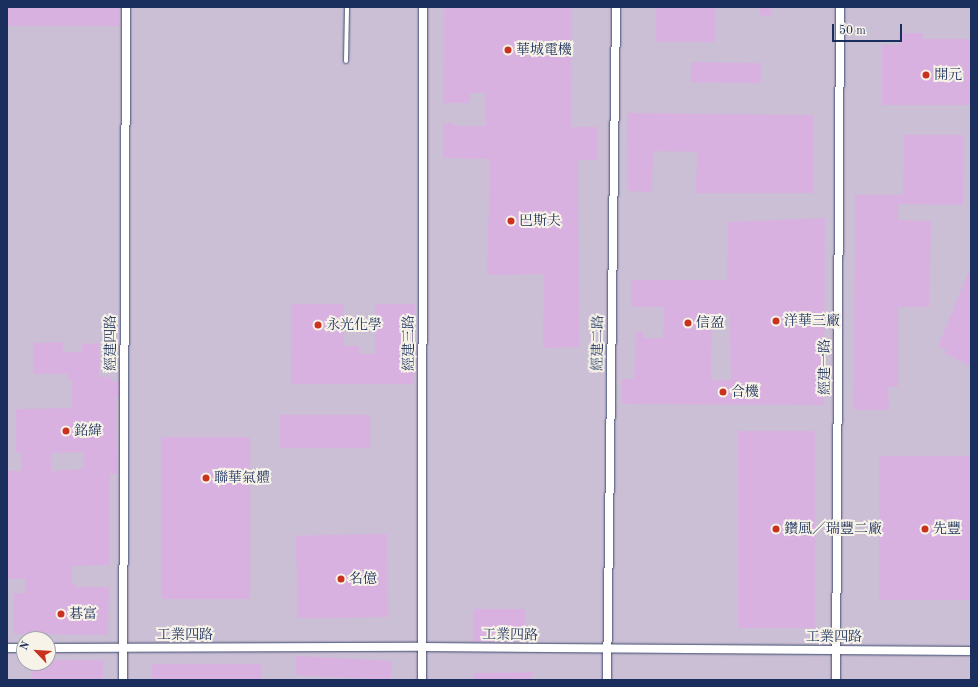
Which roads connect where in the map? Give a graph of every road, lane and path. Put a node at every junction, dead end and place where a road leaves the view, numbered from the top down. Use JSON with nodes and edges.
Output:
{"nodes":[{"id":1,"x":126,"y":7,"type":"edge"},
{"id":2,"x":347,"y":7,"type":"edge"},
{"id":3,"x":423,"y":7,"type":"edge"},
{"id":4,"x":616,"y":7,"type":"edge"},
{"id":5,"x":840,"y":7,"type":"edge"},
{"id":6,"x":346,"y":61,"type":"dead end"},
{"id":7,"x":422,"y":647,"type":"junction"},
{"id":8,"x":56,"y":648,"type":"edge"},
{"id":9,"x":123,"y":648,"type":"junction"},
{"id":10,"x":607,"y":649,"type":"junction"},
{"id":11,"x":836,"y":649,"type":"junction"},
{"id":12,"x":971,"y":652,"type":"edge"},
{"id":13,"x":123,"y":680,"type":"edge"},
{"id":14,"x":422,"y":680,"type":"edge"},
{"id":15,"x":607,"y":680,"type":"edge"},
{"id":16,"x":836,"y":680,"type":"edge"}],
"edges":[{"from":1,"to":9,"type":"street","name":"經建四路"},
{"from":2,"to":6,"type":"lane"},
{"from":3,"to":7,"type":"street","name":"經建三路"},
{"from":4,"to":10,"type":"street","name":"經建二路"},
{"from":5,"to":11,"type":"street","name":"經建一路"},
{"from":7,"to":9,"type":"street","name":"工業四路"},
{"from":7,"to":10,"type":"street","name":"工業四路"},
{"from":7,"to":14,"type":"street","name":"經建三路"},
{"from":8,"to":9,"type":"street","name":"工業四路"},
{"from":9,"to":13,"type":"street","name":"經建四路"},
{"from":10,"to":11,"type":"street","name":"工業四路"},
{"from":10,"to":15,"type":"street","name":"經建二路"},
{"from":11,"to":12,"type":"street","name":"工業四路"},
{"from":11,"to":16,"type":"street","name":"經建一路"}]}
